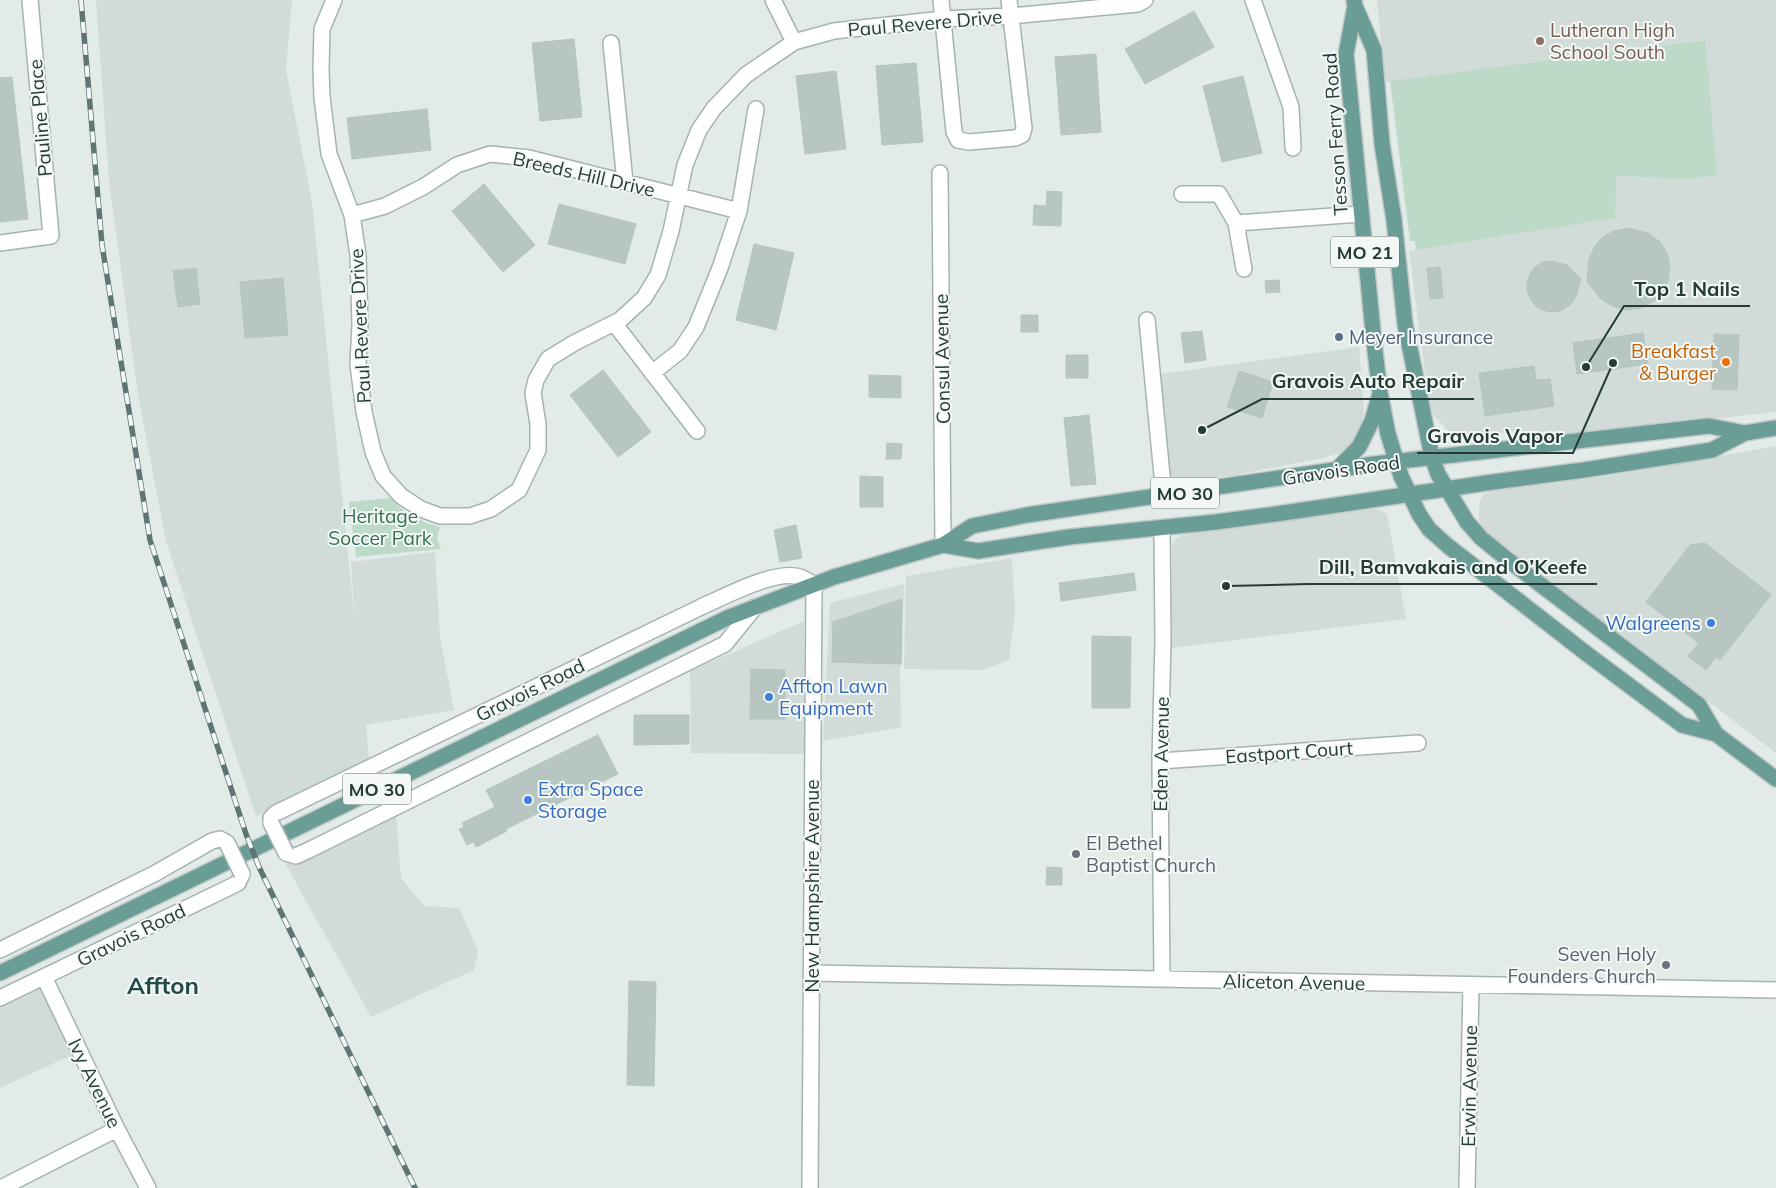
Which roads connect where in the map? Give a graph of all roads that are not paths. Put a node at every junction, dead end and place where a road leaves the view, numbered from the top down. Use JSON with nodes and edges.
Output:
{"nodes":[{"id":1,"x":30,"y":0,"type":"edge"},
{"id":2,"x":334,"y":0,"type":"edge"},
{"id":3,"x":773,"y":0,"type":"edge"},
{"id":4,"x":941,"y":0,"type":"edge"},
{"id":5,"x":1009,"y":0,"type":"edge"},
{"id":6,"x":1145,"y":0,"type":"edge"},
{"id":7,"x":1253,"y":0,"type":"edge"},
{"id":8,"x":1355,"y":3,"type":"edge"},
{"id":9,"x":1010,"y":16,"type":"junction"},
{"id":10,"x":943,"y":19,"type":"junction"},
{"id":11,"x":794,"y":42,"type":"junction"},
{"id":12,"x":611,"y":44,"type":"dead end"},
{"id":13,"x":756,"y":109,"type":"dead end"},
{"id":14,"x":1293,"y":148,"type":"dead end"},
{"id":15,"x":940,"y":173,"type":"dead end"},
{"id":16,"x":625,"y":182,"type":"junction"},
{"id":17,"x":1182,"y":194,"type":"dead end"},
{"id":18,"x":678,"y":196,"type":"junction"},
{"id":19,"x":739,"y":211,"type":"junction"},
{"id":20,"x":1361,"y":214,"type":"junction"},
{"id":21,"x":352,"y":215,"type":"junction"},
{"id":22,"x":1236,"y":223,"type":"junction"},
{"id":23,"x":0,"y":243,"type":"edge"},
{"id":24,"x":1244,"y":269,"type":"dead end"},
{"id":25,"x":1147,"y":320,"type":"dead end"},
{"id":26,"x":614,"y":323,"type":"junction"},
{"id":27,"x":652,"y":373,"type":"junction"},
{"id":28,"x":1380,"y":393,"type":"junction"},
{"id":29,"x":1776,"y":428,"type":"edge"},
{"id":30,"x":697,"y":431,"type":"dead end"},
{"id":31,"x":1745,"y":432,"type":"junction"},
{"id":32,"x":1432,"y":457,"type":"junction"},
{"id":33,"x":1396,"y":462,"type":"junction"},
{"id":34,"x":1336,"y":470,"type":"junction"},
{"id":35,"x":1447,"y":489,"type":"junction"},
{"id":36,"x":1410,"y":495,"type":"junction"},
{"id":37,"x":1164,"y":496,"type":"junction"},
{"id":38,"x":1162,"y":528,"type":"junction"},
{"id":39,"x":943,"y":545,"type":"junction"},
{"id":40,"x":814,"y":584,"type":"junction"},
{"id":41,"x":755,"y":606,"type":"junction"},
{"id":42,"x":1716,"y":734,"type":"junction"},
{"id":43,"x":1418,"y":743,"type":"dead end"},
{"id":44,"x":1160,"y":761,"type":"junction"},
{"id":45,"x":1776,"y":779,"type":"edge"},
{"id":46,"x":0,"y":950,"type":"edge"},
{"id":47,"x":811,"y":973,"type":"junction"},
{"id":48,"x":0,"y":974,"type":"edge"},
{"id":49,"x":44,"y":977,"type":"junction"},
{"id":50,"x":1162,"y":979,"type":"junction"},
{"id":51,"x":1471,"y":985,"type":"junction"},
{"id":52,"x":1776,"y":990,"type":"edge"},
{"id":53,"x":0,"y":998,"type":"edge"},
{"id":54,"x":117,"y":1129,"type":"junction"},
{"id":55,"x":1,"y":1188,"type":"edge"},
{"id":56,"x":148,"y":1188,"type":"edge"},
{"id":57,"x":810,"y":1188,"type":"edge"},
{"id":58,"x":1467,"y":1188,"type":"edge"}],
"edges":[{"from":1,"to":23,"type":"street","name":"Pauline Place"},
{"from":2,"to":21,"type":"street","name":"Paul Revere Drive"},
{"from":3,"to":11,"type":"street"},
{"from":4,"to":10,"type":"street"},
{"from":5,"to":9,"type":"street"},
{"from":6,"to":9,"type":"street","name":"Paul Revere Drive"},
{"from":7,"to":14,"type":"street"},
{"from":8,"to":20,"type":"main road","name":"Tesson Ferry Road","number":"MO 21"},
{"from":8,"to":32,"type":"main road","name":"Tesson Ferry Road","number":"MO 21"},
{"from":9,"to":10,"type":"street","name":"Paul Revere Drive"},
{"from":9,"to":10,"type":"street"},
{"from":10,"to":11,"type":"street","name":"Paul Revere Drive"},
{"from":11,"to":18,"type":"street","name":"Paul Revere Drive"},
{"from":12,"to":16,"type":"street"},
{"from":13,"to":19,"type":"street"},
{"from":15,"to":39,"type":"street","name":"Consul Avenue"},
{"from":16,"to":18,"type":"street","name":"Breeds Hill Drive"},
{"from":16,"to":21,"type":"street","name":"Breeds Hill Drive"},
{"from":17,"to":22,"type":"street"},
{"from":18,"to":19,"type":"street","name":"Breeds Hill Drive"},
{"from":18,"to":26,"type":"street","name":"Paul Revere Drive"},
{"from":19,"to":27,"type":"street"},
{"from":20,"to":22,"type":"street"},
{"from":20,"to":28,"type":"main road","name":"Tesson Ferry Road","number":"MO 21"},
{"from":21,"to":26,"type":"street","name":"Paul Revere Drive"},
{"from":22,"to":24,"type":"street"},
{"from":25,"to":37,"type":"street"},
{"from":26,"to":27,"type":"street"},
{"from":27,"to":30,"type":"street"},
{"from":28,"to":33,"type":"main road","name":"Tesson Ferry Road","number":"MO 21"},
{"from":28,"to":34,"type":"main road"},
{"from":29,"to":31,"type":"main road","name":"Gravois Road","number":"MO 30"},
{"from":31,"to":32,"type":"main road","name":"Gravois Road","number":"MO 30"},
{"from":31,"to":35,"type":"main road","name":"Gravois Road","number":"MO 30"},
{"from":32,"to":33,"type":"main road","name":"Gravois Road","number":"MO 30"},
{"from":32,"to":35,"type":"main road","number":"MO 21"},
{"from":33,"to":34,"type":"main road","name":"Gravois Road","number":"MO 30"},
{"from":33,"to":36,"type":"main road","name":"Tesson Ferry Road","number":"MO 21"},
{"from":34,"to":37,"type":"main road","name":"Gravois Road","number":"MO 30"},
{"from":35,"to":36,"type":"main road","name":"Gravois Road","number":"MO 30"},
{"from":35,"to":42,"type":"main road"},
{"from":36,"to":38,"type":"main road","name":"Gravois Road","number":"MO 30"},
{"from":36,"to":42,"type":"main road","name":"Tesson Ferry Road"},
{"from":37,"to":39,"type":"main road","name":"Gravois Road","number":"MO 30"},
{"from":38,"to":39,"type":"main road","name":"Gravois Road","number":"MO 30"},
{"from":38,"to":44,"type":"street","name":"Eden Avenue"},
{"from":39,"to":40,"type":"main road","name":"Gravois Road","number":"MO 30"},
{"from":40,"to":41,"type":"main road","name":"Gravois Road","number":"MO 30"},
{"from":40,"to":41,"type":"street","name":"Gravois Road","bridge":true},
{"from":40,"to":47,"type":"street","name":"New Hampshire Avenue"},
{"from":41,"to":48,"type":"main road","name":"Gravois Road","number":"MO 30"},
{"from":42,"to":45,"type":"main road"},
{"from":43,"to":44,"type":"street","name":"Eastport Court"},
{"from":44,"to":50,"type":"street","name":"Eden Avenue"},
{"from":46,"to":49,"type":"street","name":"Gravois Road","bridge":true},
{"from":47,"to":50,"type":"street","name":"Aliceton Avenue"},
{"from":47,"to":57,"type":"street","name":"New Hampshire Avenue"},
{"from":49,"to":53,"type":"street","name":"Gravois Road"},
{"from":49,"to":54,"type":"street","name":"Ivy Avenue"},
{"from":50,"to":51,"type":"street","name":"Aliceton Avenue"},
{"from":51,"to":52,"type":"street","name":"Aliceton Avenue"},
{"from":51,"to":58,"type":"street","name":"Erwin Avenue"},
{"from":54,"to":55,"type":"street"},
{"from":54,"to":56,"type":"street","name":"Ivy Avenue"}]}
